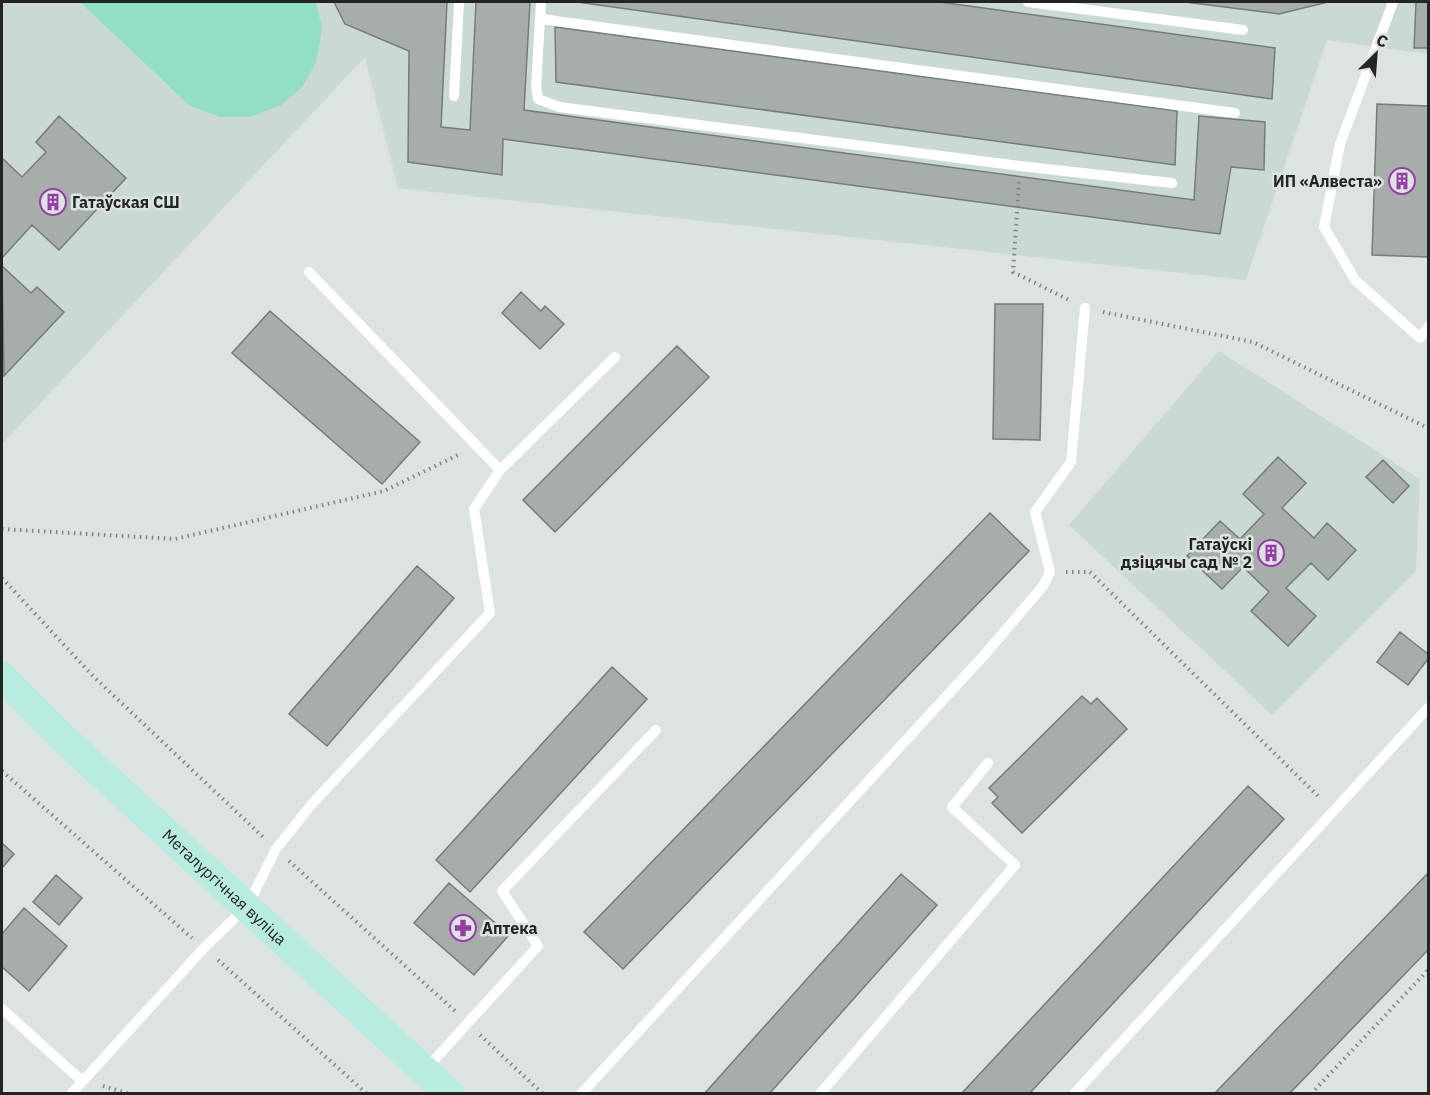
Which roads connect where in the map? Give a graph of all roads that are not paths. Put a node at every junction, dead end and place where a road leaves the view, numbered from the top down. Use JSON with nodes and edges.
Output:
{"nodes":[{"id":1,"x":459,"y":2,"type":"edge"},
{"id":2,"x":541,"y":2,"type":"edge"},
{"id":3,"x":1028,"y":2,"type":"edge"},
{"id":4,"x":1394,"y":2,"type":"edge"},
{"id":5,"x":541,"y":19,"type":"junction"},
{"id":6,"x":1243,"y":30,"type":"dead end"},
{"id":7,"x":454,"y":96,"type":"dead end"},
{"id":8,"x":1235,"y":113,"type":"dead end"},
{"id":9,"x":1172,"y":183,"type":"dead end"},
{"id":10,"x":309,"y":272,"type":"dead end"},
{"id":11,"x":1085,"y":308,"type":"road end"},
{"id":12,"x":1428,"y":327,"type":"edge"},
{"id":13,"x":615,"y":357,"type":"dead end"},
{"id":14,"x":500,"y":470,"type":"junction"},
{"id":15,"x":2,"y":677,"type":"edge"},
{"id":16,"x":1428,"y":708,"type":"edge"},
{"id":17,"x":656,"y":730,"type":"dead end"},
{"id":18,"x":988,"y":763,"type":"dead end"},
{"id":19,"x":249,"y":905,"type":"junction"},
{"id":20,"x":2,"y":1009,"type":"edge"},
{"id":21,"x":425,"y":1070,"type":"junction"},
{"id":22,"x":82,"y":1081,"type":"junction"},
{"id":23,"x":71,"y":1094,"type":"edge"},
{"id":24,"x":450,"y":1094,"type":"edge"},
{"id":25,"x":581,"y":1094,"type":"edge"},
{"id":26,"x":820,"y":1094,"type":"edge"},
{"id":27,"x":1074,"y":1094,"type":"edge"}],
"edges":[{"from":1,"to":7,"type":"lane"},
{"from":2,"to":5,"type":"lane"},
{"from":3,"to":6,"type":"lane"},
{"from":4,"to":12,"type":"lane"},
{"from":5,"to":8,"type":"lane"},
{"from":5,"to":9,"type":"lane"},
{"from":10,"to":14,"type":"lane"},
{"from":11,"to":25,"type":"lane"},
{"from":13,"to":14,"type":"lane"},
{"from":14,"to":19,"type":"lane"},
{"from":15,"to":19,"type":"street","name":"Металургічная вуліца"},
{"from":16,"to":27,"type":"lane"},
{"from":17,"to":21,"type":"lane"},
{"from":18,"to":26,"type":"lane"},
{"from":19,"to":21,"type":"street","name":"Металургічная вуліца"},
{"from":19,"to":22,"type":"lane"},
{"from":20,"to":22,"type":"lane"},
{"from":21,"to":24,"type":"street","name":"Металургічная вуліца"},
{"from":22,"to":23,"type":"lane"}]}
